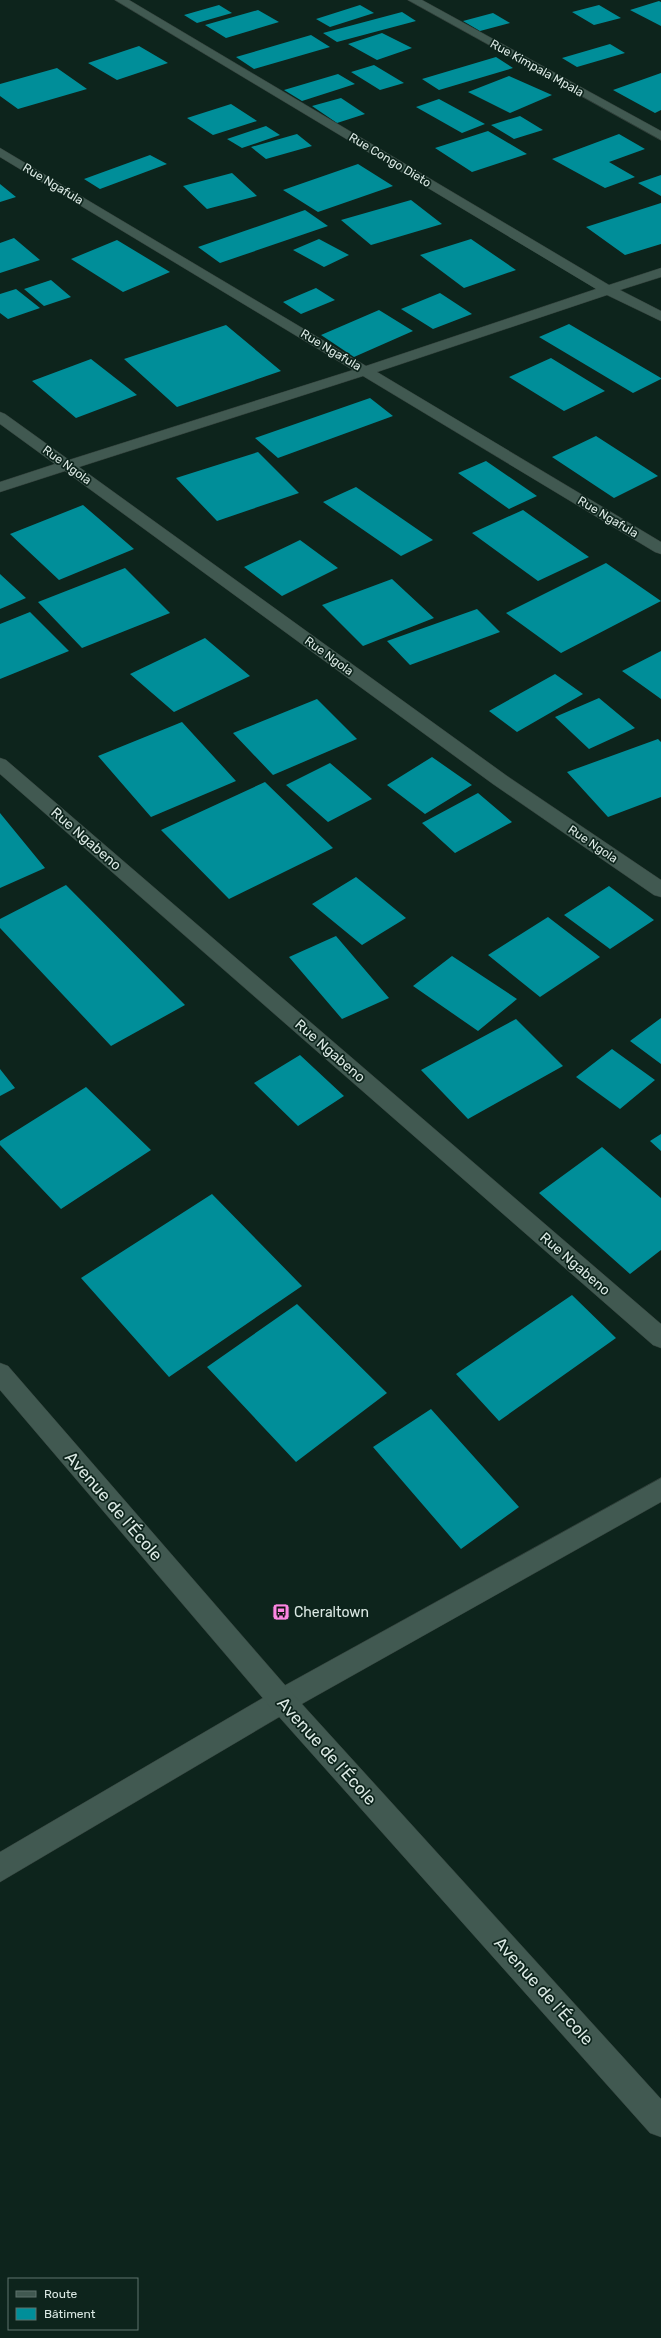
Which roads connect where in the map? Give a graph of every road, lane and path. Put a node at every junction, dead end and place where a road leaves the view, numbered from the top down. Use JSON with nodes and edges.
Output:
{"nodes":[{"id":1,"x":121,"y":0,"type":"edge"},
{"id":2,"x":414,"y":0,"type":"edge"},
{"id":3,"x":661,"y":136,"type":"edge"},
{"id":4,"x":0,"y":152,"type":"edge"},
{"id":5,"x":661,"y":272,"type":"edge"},
{"id":6,"x":608,"y":290,"type":"junction"},
{"id":7,"x":661,"y":317,"type":"edge"},
{"id":8,"x":366,"y":371,"type":"junction"},
{"id":9,"x":0,"y":417,"type":"edge"},
{"id":10,"x":66,"y":465,"type":"junction"},
{"id":11,"x":0,"y":487,"type":"edge"},
{"id":12,"x":661,"y":549,"type":"edge"},
{"id":13,"x":0,"y":764,"type":"edge"},
{"id":14,"x":661,"y":890,"type":"edge"},
{"id":15,"x":661,"y":1338,"type":"edge"},
{"id":16,"x":0,"y":1373,"type":"edge"},
{"id":17,"x":661,"y":1489,"type":"edge"},
{"id":18,"x":282,"y":1701,"type":"junction"},
{"id":19,"x":0,"y":1868,"type":"edge"},
{"id":20,"x":661,"y":2122,"type":"edge"}],
"edges":[{"from":1,"to":6,"type":"street","name":"Rue Congo Dieto"},
{"from":2,"to":3,"type":"street","name":"Rue Kimpala Mpala"},
{"from":4,"to":8,"type":"street","name":"Rue Ngafula"},
{"from":5,"to":6,"type":"street"},
{"from":6,"to":7,"type":"street","name":"Rue Congo Dieto"},
{"from":6,"to":8,"type":"street"},
{"from":8,"to":10,"type":"street"},
{"from":8,"to":12,"type":"street","name":"Rue Ngafula"},
{"from":9,"to":10,"type":"street","name":"Rue Ngola"},
{"from":10,"to":11,"type":"street"},
{"from":10,"to":14,"type":"street","name":"Rue Ngola"},
{"from":13,"to":15,"type":"street","name":"Rue Ngabeno"},
{"from":16,"to":18,"type":"street","name":"Avenue de l'École"},
{"from":17,"to":18,"type":"street"},
{"from":18,"to":19,"type":"street"},
{"from":18,"to":20,"type":"street","name":"Avenue de l'École"}]}
